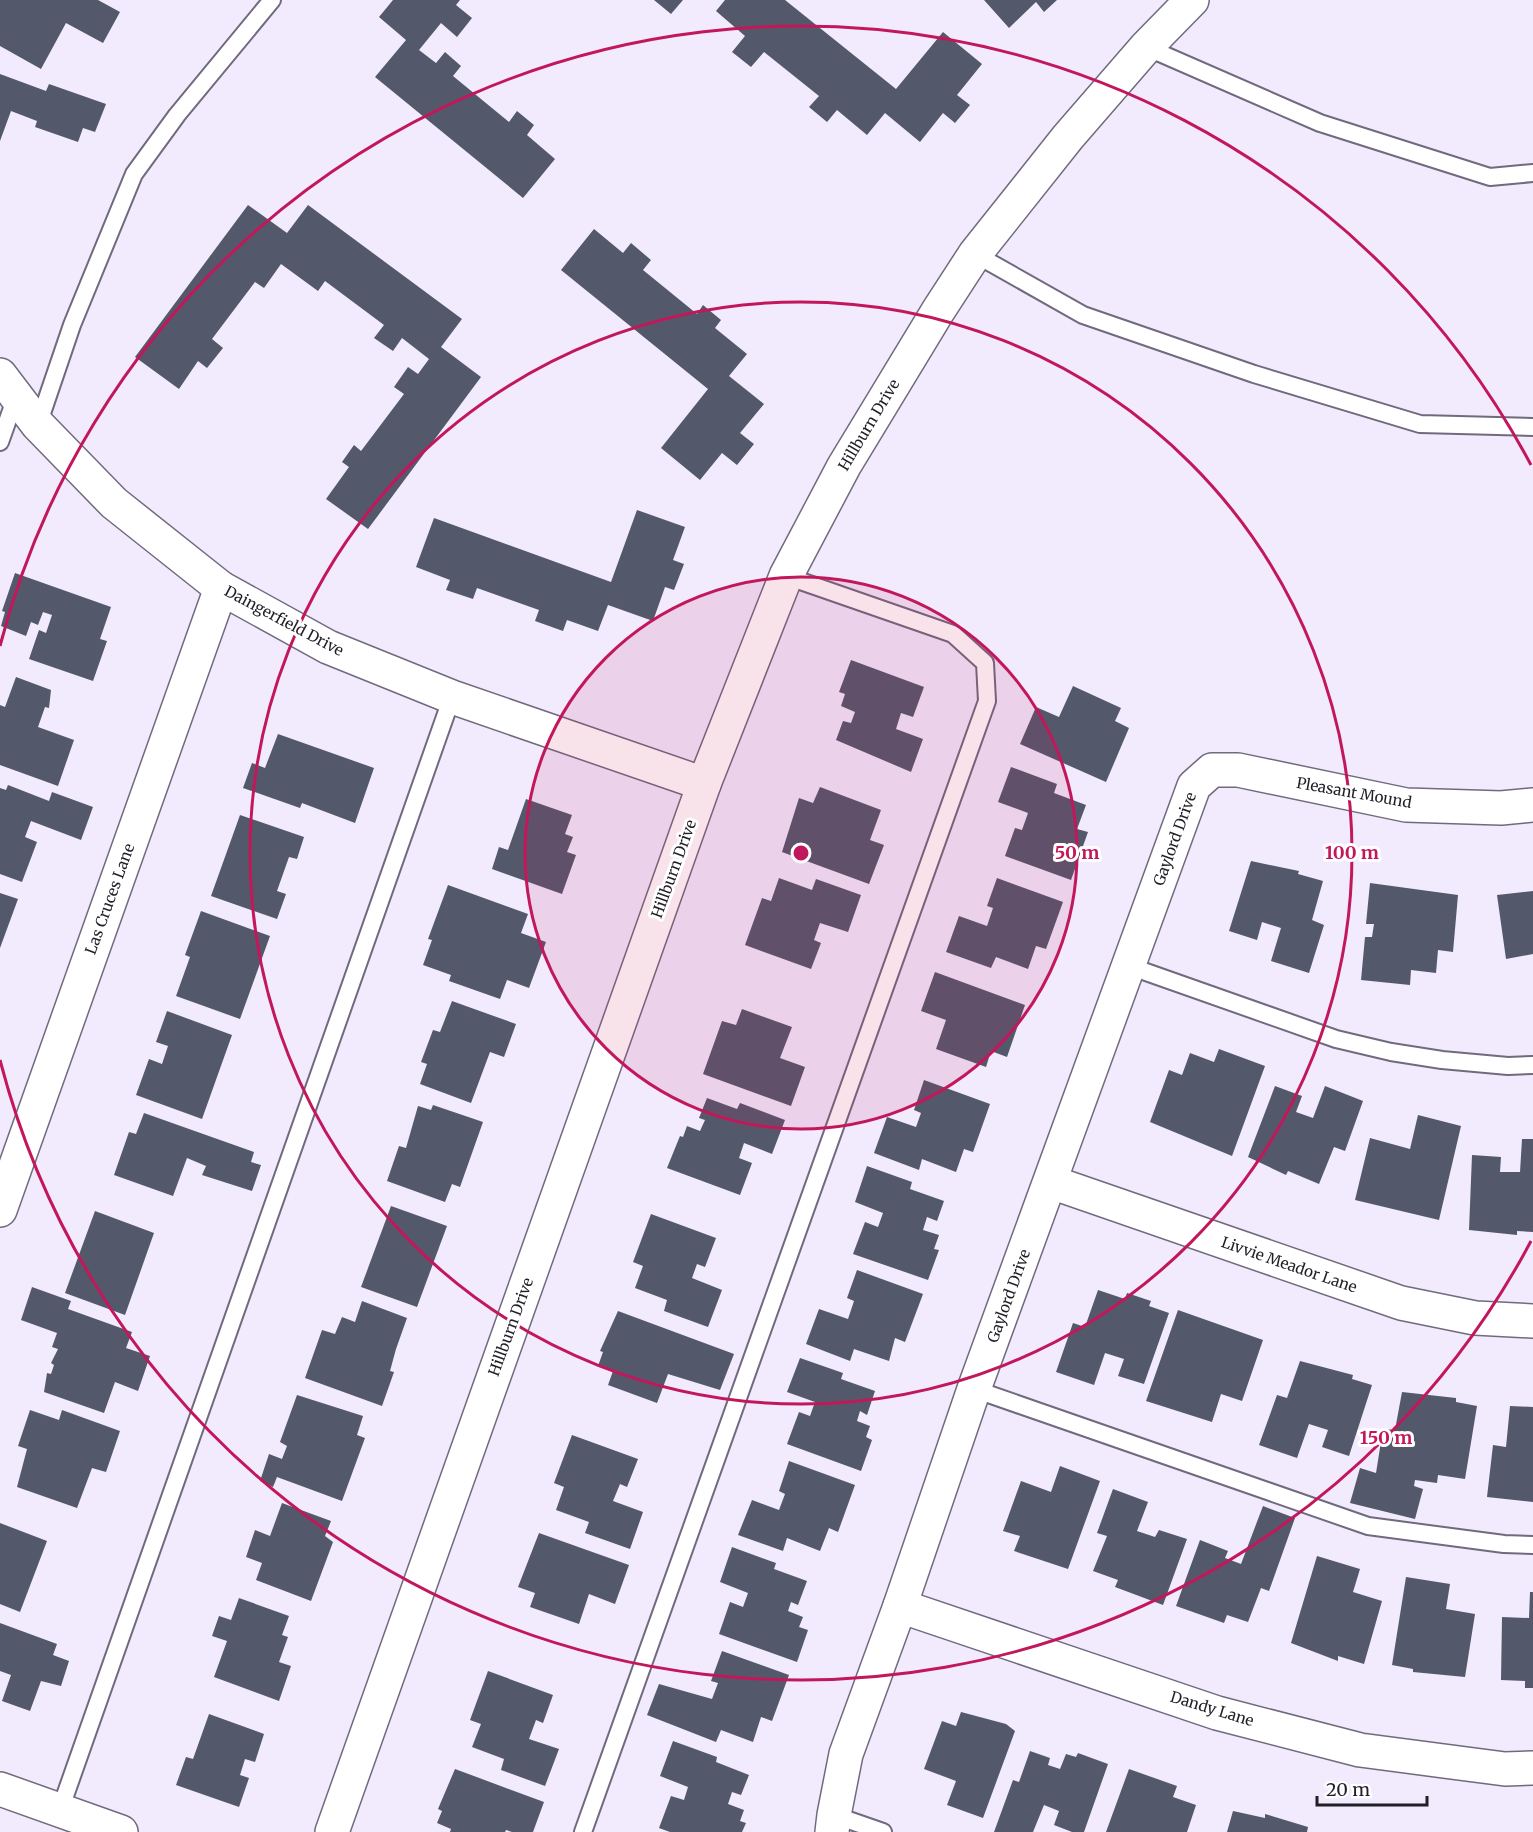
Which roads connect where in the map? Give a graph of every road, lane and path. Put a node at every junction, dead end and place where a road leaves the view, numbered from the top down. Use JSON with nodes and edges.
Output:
{"nodes":[{"id":1,"x":272,"y":0,"type":"edge"},
{"id":2,"x":1192,"y":0,"type":"edge"},
{"id":3,"x":1146,"y":48,"type":"junction"},
{"id":4,"x":1533,"y":173,"type":"edge"},
{"id":5,"x":975,"y":254,"type":"junction"},
{"id":6,"x":8,"y":386,"type":"edge"},
{"id":7,"x":38,"y":425,"type":"junction"},
{"id":8,"x":1533,"y":427,"type":"edge"},
{"id":9,"x":0,"y":442,"type":"edge"},
{"id":10,"x":786,"y":576,"type":"junction"},
{"id":11,"x":221,"y":588,"type":"junction"},
{"id":12,"x":452,"y":697,"type":"junction"},
{"id":13,"x":1212,"y":770,"type":"joint"},
{"id":14,"x":704,"y":784,"type":"junction"},
{"id":15,"x":1533,"y":805,"type":"edge"},
{"id":16,"x":1129,"y":966,"type":"junction"},
{"id":17,"x":1533,"y":1065,"type":"edge"},
{"id":18,"x":1051,"y":1182,"type":"junction"},
{"id":19,"x":0,"y":1210,"type":"edge"},
{"id":20,"x":1533,"y":1321,"type":"edge"},
{"id":21,"x":974,"y":1389,"type":"junction"},
{"id":22,"x":1533,"y":1545,"type":"edge"},
{"id":23,"x":900,"y":1606,"type":"junction"},
{"id":24,"x":1533,"y":1768,"type":"edge"},
{"id":25,"x":0,"y":1789,"type":"edge"},
{"id":26,"x":60,"y":1810,"type":"junction"},
{"id":27,"x":833,"y":1823,"type":"edge"},
{"id":28,"x":88,"y":1827,"type":"edge"},
{"id":29,"x":121,"y":1832,"type":"edge"},
{"id":30,"x":332,"y":1832,"type":"edge"},
{"id":31,"x":583,"y":1832,"type":"edge"},
{"id":32,"x":883,"y":1832,"type":"edge"}],
"edges":[{"from":1,"to":7,"type":"lane"},
{"from":2,"to":3,"type":"street","name":"Hillburn Drive"},
{"from":3,"to":4,"type":"lane"},
{"from":3,"to":5,"type":"street","name":"Hillburn Drive"},
{"from":5,"to":8,"type":"lane"},
{"from":5,"to":10,"type":"street","name":"Hillburn Drive"},
{"from":6,"to":7,"type":"street","name":"Daingerfield Drive"},
{"from":6,"to":9,"type":"lane"},
{"from":7,"to":11,"type":"street","name":"Daingerfield Drive"},
{"from":10,"to":14,"type":"street","name":"Hillburn Drive"},
{"from":10,"to":31,"type":"lane"},
{"from":11,"to":12,"type":"street","name":"Daingerfield Drive"},
{"from":11,"to":19,"type":"street","name":"Las Cruces Lane"},
{"from":12,"to":14,"type":"street","name":"Daingerfield Drive"},
{"from":12,"to":26,"type":"lane"},
{"from":13,"to":15,"type":"street","name":"Pleasant Mound"},
{"from":13,"to":16,"type":"street","name":"Gaylord Drive"},
{"from":14,"to":30,"type":"street","name":"Hillburn Drive"},
{"from":16,"to":17,"type":"lane"},
{"from":16,"to":18,"type":"street","name":"Gaylord Drive"},
{"from":18,"to":20,"type":"street","name":"Livvie Meador Lane"},
{"from":18,"to":21,"type":"street","name":"Gaylord Drive"},
{"from":21,"to":22,"type":"lane"},
{"from":21,"to":23,"type":"street","name":"Gaylord Drive"},
{"from":23,"to":24,"type":"street","name":"Dandy Lane"},
{"from":23,"to":27,"type":"street","name":"Gaylord Drive"},
{"from":25,"to":26,"type":"street"},
{"from":26,"to":28,"type":"street"},
{"from":27,"to":32,"type":"lane"},
{"from":28,"to":29,"type":"street"}]}
